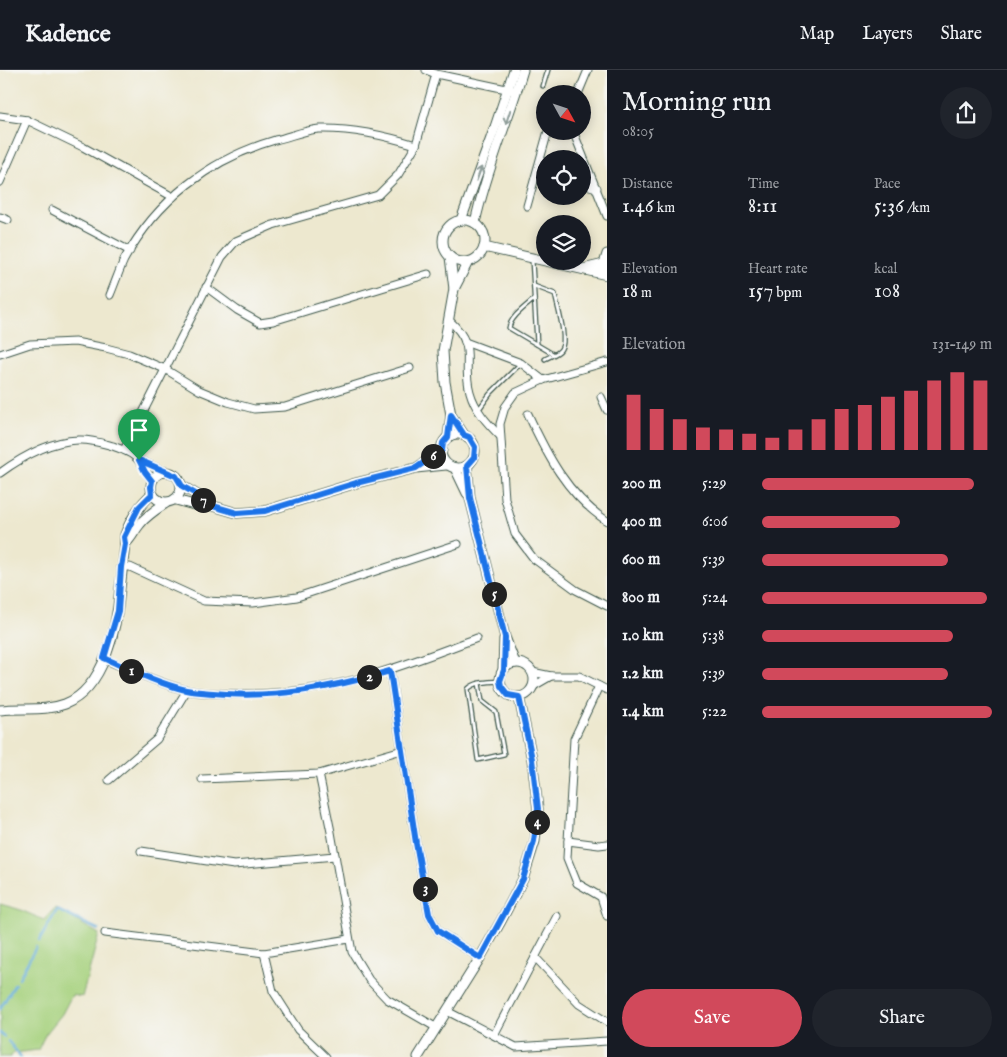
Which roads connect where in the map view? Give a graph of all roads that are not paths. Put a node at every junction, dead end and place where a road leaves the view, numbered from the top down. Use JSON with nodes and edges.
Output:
{"nodes":[{"id":1,"x":426,"y":70,"type":"edge"},
{"id":2,"x":514,"y":70,"type":"edge"},
{"id":3,"x":523,"y":70,"type":"edge"},
{"id":4,"x":548,"y":70,"type":"edge"},
{"id":5,"x":588,"y":70,"type":"edge"},
{"id":6,"x":436,"y":74,"type":"junction"},
{"id":7,"x":543,"y":85,"type":"edge"},
{"id":8,"x":582,"y":85,"type":"edge"},
{"id":9,"x":512,"y":91,"type":"junction"},
{"id":10,"x":0,"y":116,"type":"edge"},
{"id":11,"x":27,"y":120,"type":"junction"},
{"id":12,"x":577,"y":140,"type":"edge"},
{"id":13,"x":416,"y":145,"type":"junction"},
{"id":14,"x":536,"y":173,"type":"edge"},
{"id":15,"x":0,"y":182,"type":"edge"},
{"id":16,"x":591,"y":186,"type":"edge"},
{"id":17,"x":597,"y":188,"type":"junction"},
{"id":18,"x":173,"y":196,"type":"junction"},
{"id":19,"x":527,"y":206,"type":"dead end"},
{"id":20,"x":52,"y":210,"type":"dead end"},
{"id":21,"x":607,"y":216,"type":"edge"},
{"id":22,"x":0,"y":217,"type":"edge"},
{"id":23,"x":8,"y":220,"type":"dead end"},
{"id":24,"x":461,"y":220,"type":"junction"},
{"id":25,"x":475,"y":223,"type":"junction"},
{"id":26,"x":484,"y":247,"type":"junction"},
{"id":27,"x":130,"y":251,"type":"junction"},
{"id":28,"x":607,"y":254,"type":"edge"},
{"id":29,"x":450,"y":257,"type":"junction"},
{"id":30,"x":532,"y":259,"type":"junction"},
{"id":31,"x":536,"y":260,"type":"edge"},
{"id":32,"x":468,"y":262,"type":"junction"},
{"id":33,"x":604,"y":264,"type":"junction"},
{"id":34,"x":591,"y":267,"type":"edge"},
{"id":35,"x":580,"y":270,"type":"edge"},
{"id":36,"x":428,"y":274,"type":"dead end"},
{"id":37,"x":607,"y":275,"type":"edge"},
{"id":38,"x":534,"y":286,"type":"junction"},
{"id":39,"x":206,"y":287,"type":"junction"},
{"id":40,"x":454,"y":289,"type":"junction"},
{"id":41,"x":110,"y":294,"type":"dead end"},
{"id":42,"x":534,"y":299,"type":"junction"},
{"id":43,"x":449,"y":320,"type":"junction"},
{"id":44,"x":465,"y":342,"type":"junction"},
{"id":45,"x":537,"y":344,"type":"junction"},
{"id":46,"x":0,"y":354,"type":"edge"},
{"id":47,"x":554,"y":354,"type":"junction"},
{"id":48,"x":545,"y":359,"type":"dead end"},
{"id":49,"x":607,"y":362,"type":"edge"},
{"id":50,"x":521,"y":363,"type":"junction"},
{"id":51,"x":410,"y":368,"type":"dead end"},
{"id":52,"x":165,"y":370,"type":"junction"},
{"id":53,"x":543,"y":380,"type":"junction"},
{"id":54,"x":601,"y":397,"type":"dead end"},
{"id":55,"x":607,"y":410,"type":"edge"},
{"id":56,"x":478,"y":411,"type":"junction"},
{"id":57,"x":528,"y":414,"type":"dead end"},
{"id":58,"x":451,"y":415,"type":"junction"},
{"id":59,"x":464,"y":435,"type":"junction"},
{"id":60,"x":500,"y":436,"type":"junction"},
{"id":61,"x":448,"y":437,"type":"junction"},
{"id":62,"x":124,"y":450,"type":"junction"},
{"id":63,"x":442,"y":450,"type":"junction"},
{"id":64,"x":139,"y":460,"type":"junction"},
{"id":65,"x":467,"y":466,"type":"junction"},
{"id":66,"x":451,"y":467,"type":"junction"},
{"id":67,"x":416,"y":468,"type":"junction"},
{"id":68,"x":166,"y":472,"type":"junction"},
{"id":69,"x":0,"y":473,"type":"edge"},
{"id":70,"x":152,"y":481,"type":"junction"},
{"id":71,"x":182,"y":486,"type":"junction"},
{"id":72,"x":152,"y":494,"type":"junction"},
{"id":73,"x":470,"y":498,"type":"junction"},
{"id":74,"x":176,"y":500,"type":"junction"},
{"id":75,"x":166,"y":503,"type":"junction"},
{"id":76,"x":206,"y":504,"type":"junction"},
{"id":77,"x":607,"y":521,"type":"edge"},
{"id":78,"x":125,"y":544,"type":"junction"},
{"id":79,"x":458,"y":544,"type":"dead end"},
{"id":80,"x":121,"y":567,"type":"junction"},
{"id":81,"x":607,"y":606,"type":"edge"},
{"id":82,"x":505,"y":637,"type":"junction"},
{"id":83,"x":477,"y":638,"type":"dead end"},
{"id":84,"x":104,"y":658,"type":"junction"},
{"id":85,"x":515,"y":663,"type":"junction"},
{"id":86,"x":504,"y":670,"type":"junction"},
{"id":87,"x":390,"y":671,"type":"junction"},
{"id":88,"x":532,"y":672,"type":"junction"},
{"id":89,"x":551,"y":676,"type":"junction"},
{"id":90,"x":500,"y":681,"type":"junction"},
{"id":91,"x":479,"y":684,"type":"junction"},
{"id":92,"x":599,"y":686,"type":"junction"},
{"id":93,"x":532,"y":687,"type":"junction"},
{"id":94,"x":188,"y":690,"type":"junction"},
{"id":95,"x":607,"y":690,"type":"edge"},
{"id":96,"x":519,"y":697,"type":"junction"},
{"id":97,"x":0,"y":710,"type":"edge"},
{"id":98,"x":402,"y":750,"type":"junction"},
{"id":99,"x":319,"y":774,"type":"junction"},
{"id":100,"x":202,"y":779,"type":"dead end"},
{"id":101,"x":110,"y":780,"type":"dead end"},
{"id":102,"x":568,"y":841,"type":"junction"},
{"id":103,"x":607,"y":844,"type":"edge"},
{"id":104,"x":141,"y":851,"type":"dead end"},
{"id":105,"x":335,"y":856,"type":"junction"},
{"id":106,"x":604,"y":896,"type":"edge"},
{"id":107,"x":557,"y":916,"type":"dead end"},
{"id":108,"x":607,"y":916,"type":"edge"},
{"id":109,"x":105,"y":934,"type":"dead end"},
{"id":110,"x":349,"y":939,"type":"junction"},
{"id":111,"x":264,"y":953,"type":"junction"},
{"id":112,"x":535,"y":957,"type":"junction"},
{"id":113,"x":480,"y":958,"type":"junction"},
{"id":114,"x":448,"y":1011,"type":"junction"},
{"id":115,"x":607,"y":1022,"type":"edge"},
{"id":116,"x":436,"y":1028,"type":"junction"},
{"id":117,"x":494,"y":1035,"type":"junction"},
{"id":118,"x":607,"y":1040,"type":"edge"},
{"id":119,"x":326,"y":1057,"type":"edge"},
{"id":120,"x":418,"y":1057,"type":"edge"}],
"edges":[{"from":1,"to":6,"type":"street"},
{"from":2,"to":9,"type":"street"},
{"from":3,"to":9,"type":"street"},
{"from":4,"to":7,"type":"lane"},
{"from":5,"to":8,"type":"street"},
{"from":6,"to":9,"type":"street"},
{"from":6,"to":13,"type":"street"},
{"from":24,"to":9,"type":"street","one_way":true},
{"from":9,"to":25,"type":"street","one_way":true},
{"from":10,"to":11,"type":"street"},
{"from":11,"to":15,"type":"street"},
{"from":11,"to":18,"type":"street"},
{"from":12,"to":17,"type":"street"},
{"from":13,"to":18,"type":"street"},
{"from":13,"to":39,"type":"street"},
{"from":14,"to":19,"type":"street"},
{"from":16,"to":17,"type":"street"},
{"from":17,"to":21,"type":"street"},
{"from":18,"to":27,"type":"street"},
{"from":20,"to":27,"type":"street"},
{"from":22,"to":23,"type":"street"},
{"from":24,"to":25,"type":"street"},
{"from":24,"to":29,"type":"street"},
{"from":25,"to":26,"type":"street"},
{"from":26,"to":30,"type":"street"},
{"from":26,"to":32,"type":"street"},
{"from":27,"to":41,"type":"street"},
{"from":28,"to":33,"type":"street"},
{"from":29,"to":32,"type":"street"},
{"from":29,"to":40,"type":"street"},
{"from":30,"to":31,"type":"street"},
{"from":30,"to":38,"type":"lane"},
{"from":32,"to":40,"type":"street"},
{"from":33,"to":34,"type":"street"},
{"from":33,"to":37,"type":"street"},
{"from":35,"to":37,"type":"street"},
{"from":36,"to":39,"type":"street"},
{"from":38,"to":42,"type":"lane"},
{"from":38,"to":47,"type":"lane"},
{"from":39,"to":52,"type":"street"},
{"from":40,"to":43,"type":"street"},
{"from":42,"to":45,"type":"lane"},
{"from":42,"to":45,"type":"lane"},
{"from":43,"to":44,"type":"street"},
{"from":43,"to":58,"type":"street"},
{"from":44,"to":50,"type":"street"},
{"from":44,"to":56,"type":"street"},
{"from":45,"to":47,"type":"lane"},
{"from":46,"to":52,"type":"street"},
{"from":47,"to":48,"type":"lane"},
{"from":49,"to":53,"type":"street"},
{"from":50,"to":53,"type":"street"},
{"from":50,"to":56,"type":"lane"},
{"from":51,"to":52,"type":"street"},
{"from":52,"to":62,"type":"street"},
{"from":53,"to":60,"type":"street"},
{"from":54,"to":55,"type":"street"},
{"from":56,"to":60,"type":"street"},
{"from":57,"to":77,"type":"street"},
{"from":58,"to":59,"type":"street"},
{"from":58,"to":61,"type":"street"},
{"from":59,"to":61,"type":"street"},
{"from":59,"to":65,"type":"street"},
{"from":60,"to":81,"type":"street"},
{"from":61,"to":63,"type":"street"},
{"from":62,"to":64,"type":"street"},
{"from":62,"to":69,"type":"street"},
{"from":63,"to":66,"type":"street"},
{"from":63,"to":67,"type":"street"},
{"from":64,"to":68,"type":"street"},
{"from":64,"to":70,"type":"street"},
{"from":65,"to":66,"type":"street"},
{"from":65,"to":73,"type":"street"},
{"from":66,"to":67,"type":"street"},
{"from":66,"to":73,"type":"street"},
{"from":67,"to":76,"type":"street"},
{"from":68,"to":70,"type":"street"},
{"from":68,"to":71,"type":"street"},
{"from":70,"to":72,"type":"street"},
{"from":71,"to":74,"type":"street"},
{"from":71,"to":76,"type":"street"},
{"from":72,"to":75,"type":"street"},
{"from":72,"to":78,"type":"street"},
{"from":73,"to":82,"type":"street"},
{"from":74,"to":75,"type":"street"},
{"from":74,"to":76,"type":"street"},
{"from":75,"to":78,"type":"street"},
{"from":78,"to":80,"type":"street"},
{"from":79,"to":80,"type":"street"},
{"from":80,"to":84,"type":"street"},
{"from":82,"to":85,"type":"street"},
{"from":82,"to":86,"type":"street"},
{"from":83,"to":87,"type":"street"},
{"from":84,"to":94,"type":"street"},
{"from":84,"to":97,"type":"street"},
{"from":85,"to":86,"type":"street"},
{"from":85,"to":88,"type":"street"},
{"from":86,"to":90,"type":"street"},
{"from":87,"to":94,"type":"street"},
{"from":87,"to":98,"type":"street"},
{"from":88,"to":89,"type":"street"},
{"from":88,"to":93,"type":"street"},
{"from":89,"to":92,"type":"street"},
{"from":89,"to":93,"type":"street"},
{"from":90,"to":91,"type":"lane"},
{"from":90,"to":96,"type":"street"},
{"from":91,"to":91,"type":"lane"},
{"from":92,"to":95,"type":"street"},
{"from":92,"to":102,"type":"street"},
{"from":93,"to":96,"type":"street"},
{"from":94,"to":101,"type":"street"},
{"from":96,"to":113,"type":"street"},
{"from":98,"to":99,"type":"street"},
{"from":98,"to":113,"type":"street"},
{"from":99,"to":100,"type":"street"},
{"from":99,"to":105,"type":"street"},
{"from":102,"to":103,"type":"street"},
{"from":102,"to":106,"type":"street"},
{"from":104,"to":105,"type":"street"},
{"from":105,"to":110,"type":"street"},
{"from":106,"to":108,"type":"street"},
{"from":107,"to":112,"type":"street"},
{"from":109,"to":111,"type":"street"},
{"from":110,"to":111,"type":"street"},
{"from":110,"to":116,"type":"street"},
{"from":111,"to":119,"type":"street"},
{"from":112,"to":115,"type":"street"},
{"from":112,"to":117,"type":"street"},
{"from":113,"to":114,"type":"street"},
{"from":114,"to":116,"type":"street"},
{"from":114,"to":117,"type":"street"},
{"from":116,"to":120,"type":"street"},
{"from":117,"to":118,"type":"street"}]}
